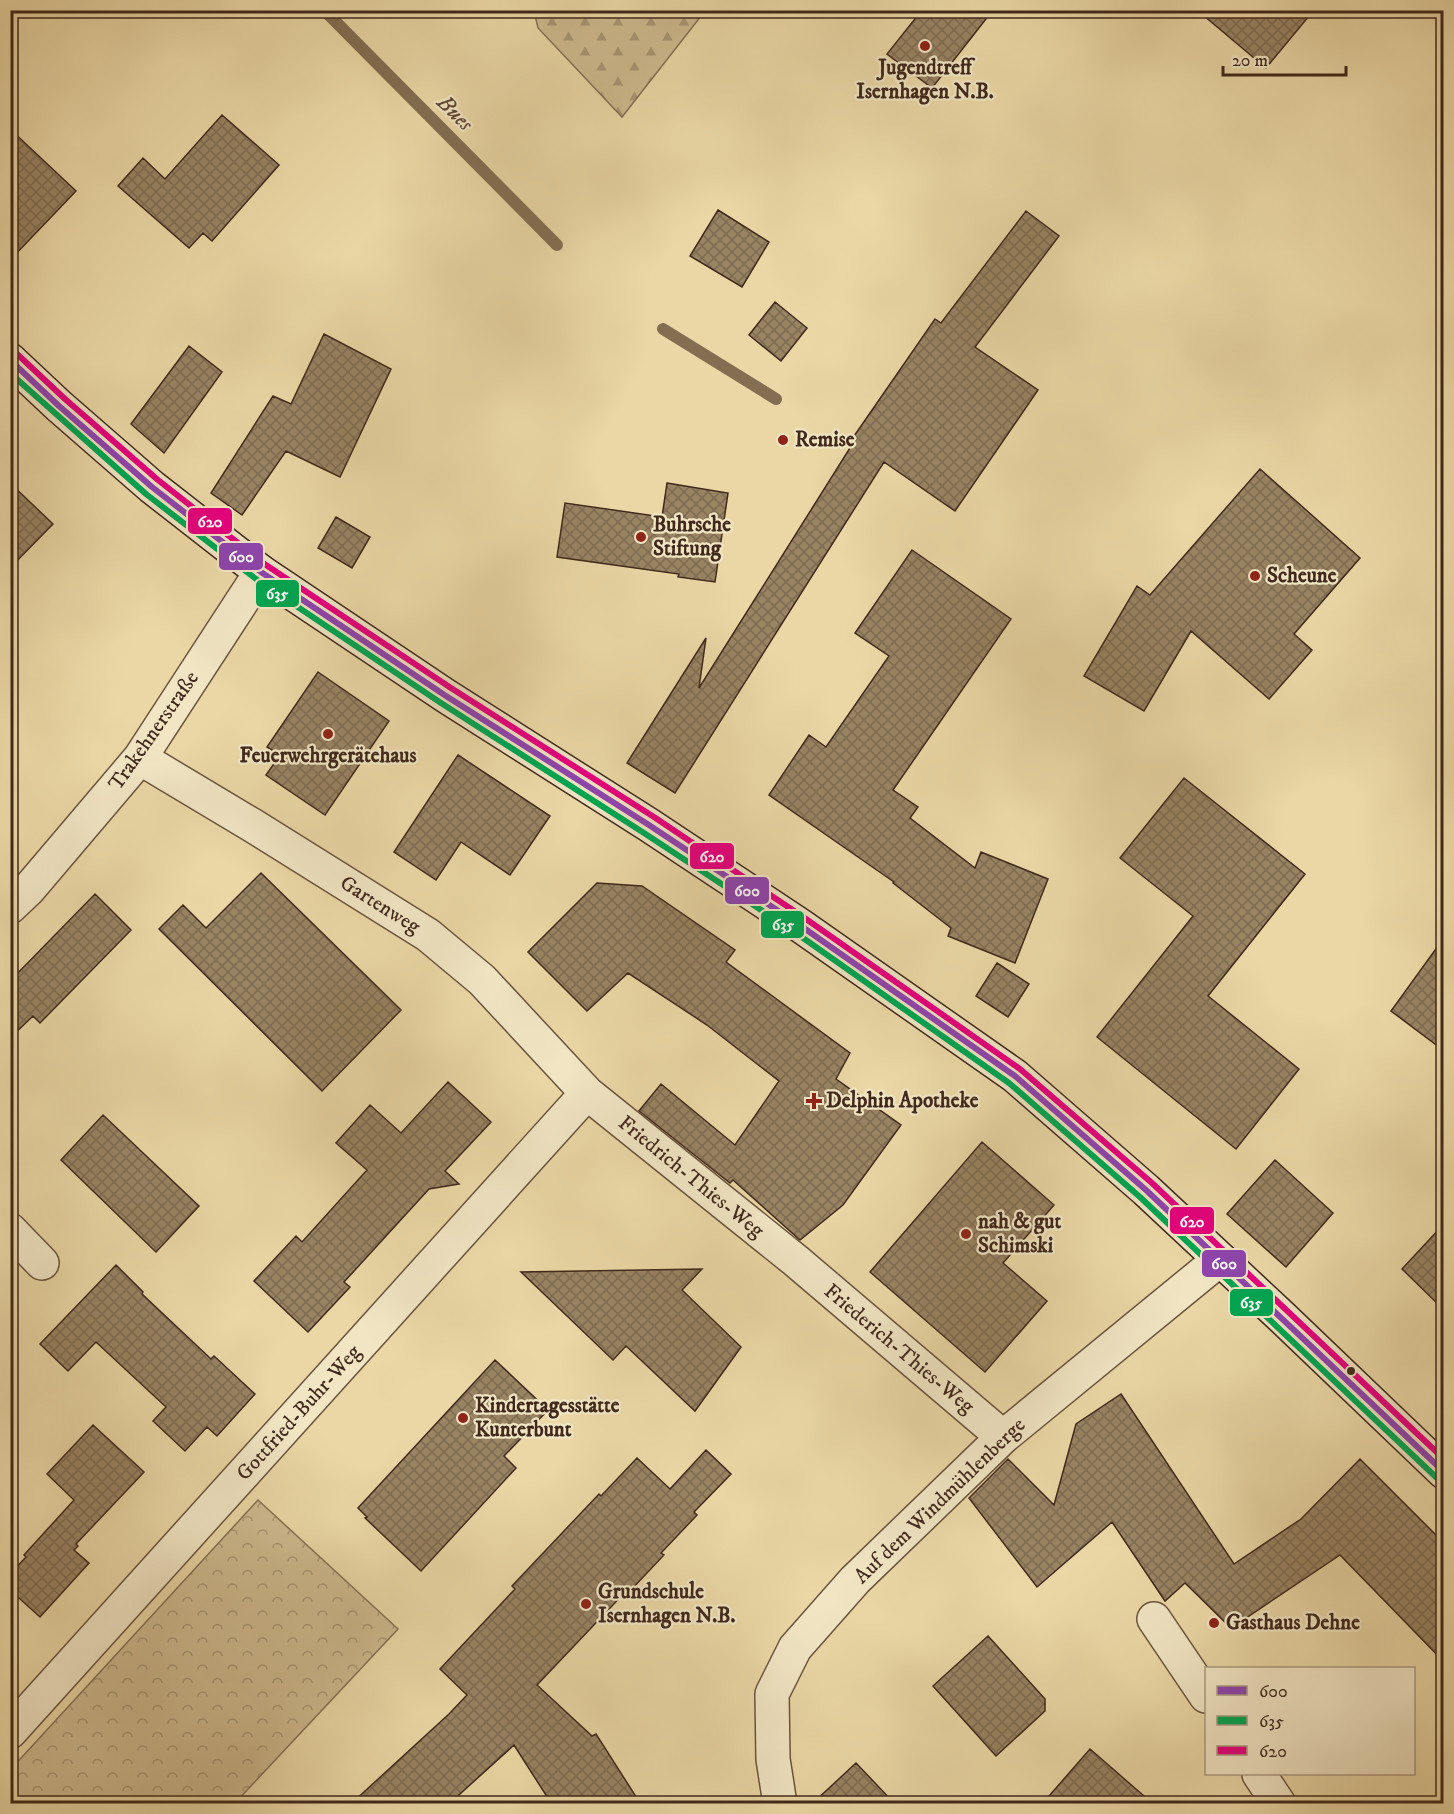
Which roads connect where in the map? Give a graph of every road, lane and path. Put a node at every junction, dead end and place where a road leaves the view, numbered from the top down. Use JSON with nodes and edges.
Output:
{"nodes":[{"id":1,"x":10,"y":360,"type":"edge"},
{"id":2,"x":261,"y":572,"type":"junction"},
{"id":3,"x":140,"y":758,"type":"junction"},
{"id":4,"x":10,"y":907,"type":"edge"},
{"id":5,"x":587,"y":1093,"type":"junction"},
{"id":6,"x":10,"y":1230,"type":"edge"},
{"id":7,"x":795,"y":1260,"type":"joint"},
{"id":8,"x":1219,"y":1260,"type":"junction"},
{"id":9,"x":42,"y":1263,"type":"dead end"},
{"id":10,"x":1003,"y":1437,"type":"junction"},
{"id":11,"x":1443,"y":1472,"type":"edge"},
{"id":12,"x":1154,"y":1619,"type":"dead end"},
{"id":13,"x":1205,"y":1695,"type":"edge"},
{"id":14,"x":10,"y":1732,"type":"edge"},
{"id":15,"x":1260,"y":1775,"type":"edge"},
{"id":16,"x":780,"y":1803,"type":"edge"},
{"id":17,"x":1279,"y":1803,"type":"edge"}],
"edges":[{"from":1,"to":2,"type":"street"},
{"from":2,"to":3,"type":"street","name":"Trakehnerstraße"},
{"from":2,"to":8,"type":"street"},
{"from":3,"to":4,"type":"street","name":"Trakehnerstraße"},
{"from":3,"to":5,"type":"street","name":"Gartenweg"},
{"from":5,"to":7,"type":"street","name":"Friedrich-Thies-Weg"},
{"from":5,"to":14,"type":"street","name":"Gottfried-Buhr-Weg"},
{"from":6,"to":9,"type":"street"},
{"from":7,"to":10,"type":"street","name":"Friederich-Thies-Weg"},
{"from":8,"to":10,"type":"street","name":"Auf dem Windmühlenberge"},
{"from":8,"to":11,"type":"street"},
{"from":10,"to":16,"type":"street","name":"Auf dem Windmühlenberge"},
{"from":12,"to":13,"type":"street"},
{"from":15,"to":17,"type":"street"}]}
